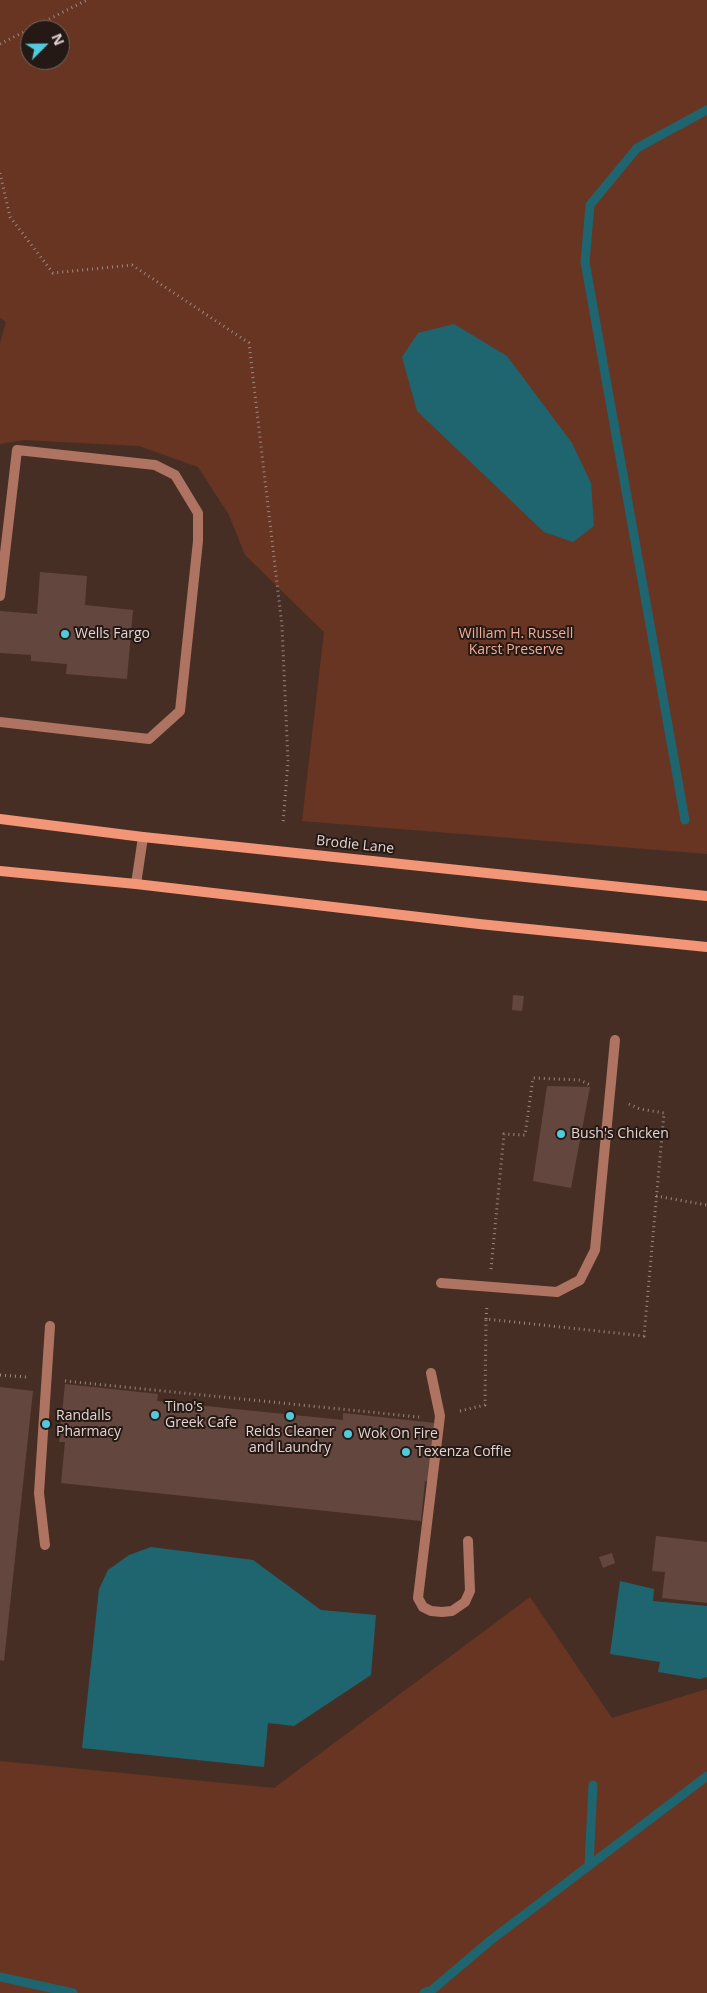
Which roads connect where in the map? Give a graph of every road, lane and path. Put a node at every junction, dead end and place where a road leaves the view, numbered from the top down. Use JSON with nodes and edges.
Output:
{"nodes":[{"id":1,"x":88,"y":0,"type":"edge"},
{"id":2,"x":0,"y":44,"type":"edge"},
{"id":3,"x":0,"y":173,"type":"edge"},
{"id":4,"x":0,"y":596,"type":"edge"},
{"id":5,"x":0,"y":722,"type":"edge"},
{"id":6,"x":0,"y":819,"type":"edge"},
{"id":7,"x":283,"y":824,"type":"dead end"},
{"id":8,"x":143,"y":837,"type":"junction"},
{"id":9,"x":0,"y":871,"type":"edge"},
{"id":10,"x":136,"y":884,"type":"junction"},
{"id":11,"x":707,"y":896,"type":"edge"},
{"id":12,"x":707,"y":947,"type":"edge"},
{"id":13,"x":615,"y":1040,"type":"dead end"},
{"id":14,"x":611,"y":1095,"type":"junction"},
{"id":15,"x":656,"y":1196,"type":"junction"},
{"id":16,"x":707,"y":1205,"type":"edge"},
{"id":17,"x":440,"y":1283,"type":"dead end"},
{"id":18,"x":489,"y":1286,"type":"junction"},
{"id":19,"x":486,"y":1319,"type":"junction"},
{"id":20,"x":50,"y":1326,"type":"dead end"},
{"id":21,"x":431,"y":1373,"type":"dead end"},
{"id":22,"x":0,"y":1374,"type":"edge"},
{"id":23,"x":48,"y":1379,"type":"junction"},
{"id":24,"x":440,"y":1416,"type":"junction"},
{"id":25,"x":468,"y":1541,"type":"dead end"},
{"id":26,"x":45,"y":1545,"type":"dead end"}],
"edges":[{"from":1,"to":2,"type":"path"},
{"from":3,"to":7,"type":"path"},
{"from":4,"to":5,"type":"lane"},
{"from":6,"to":8,"type":"main road","name":"Brodie Lane"},
{"from":8,"to":10,"type":"lane"},
{"from":8,"to":11,"type":"main road","name":"Brodie Lane"},
{"from":9,"to":10,"type":"main road"},
{"from":10,"to":12,"type":"main road"},
{"from":13,"to":14,"type":"lane"},
{"from":14,"to":15,"type":"path"},
{"from":14,"to":18,"type":"lane"},
{"from":14,"to":18,"type":"path"},
{"from":15,"to":16,"type":"path"},
{"from":15,"to":19,"type":"path"},
{"from":17,"to":18,"type":"lane"},
{"from":18,"to":19,"type":"path"},
{"from":19,"to":24,"type":"path"},
{"from":20,"to":23,"type":"lane"},
{"from":21,"to":24,"type":"lane"},
{"from":22,"to":23,"type":"path"},
{"from":23,"to":24,"type":"path"},
{"from":23,"to":26,"type":"lane"},
{"from":24,"to":25,"type":"lane"}]}
